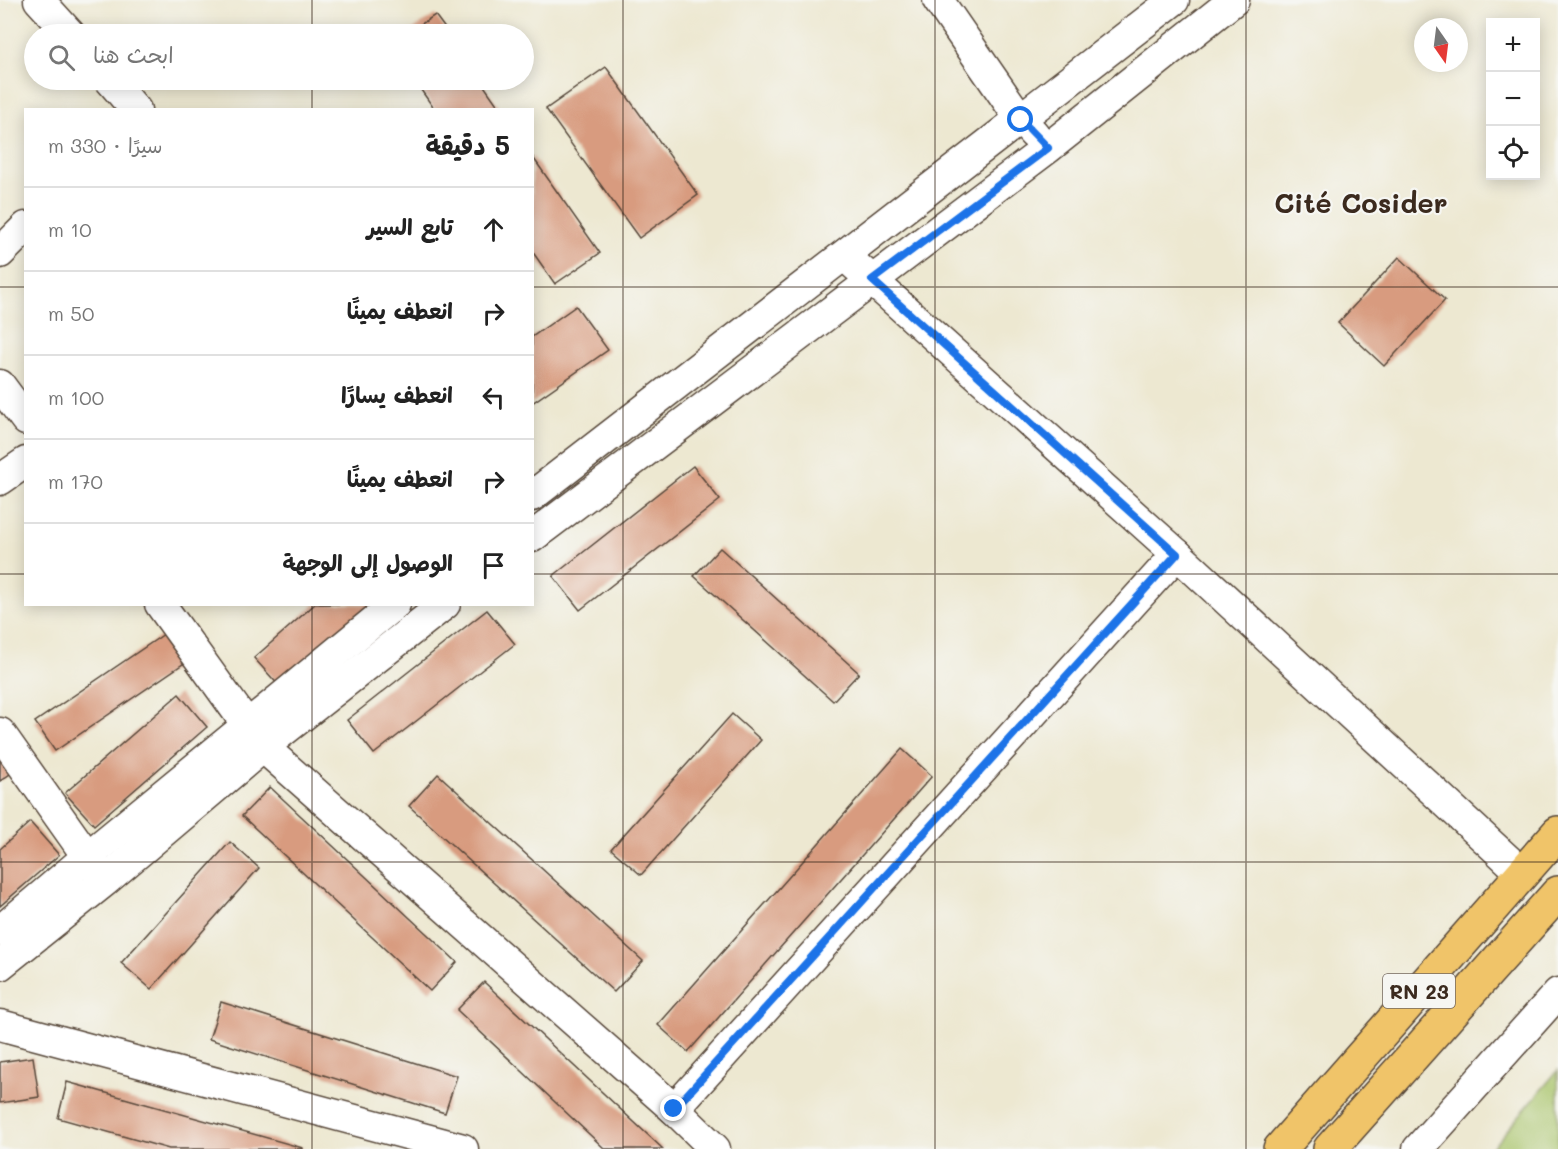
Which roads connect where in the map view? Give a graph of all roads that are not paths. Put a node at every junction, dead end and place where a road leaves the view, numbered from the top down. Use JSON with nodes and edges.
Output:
{"nodes":[{"id":1,"x":39,"y":0,"type":"edge"},
{"id":2,"x":938,"y":0,"type":"edge"},
{"id":3,"x":1174,"y":0,"type":"edge"},
{"id":4,"x":1234,"y":0,"type":"edge"},
{"id":5,"x":61,"y":24,"type":"edge"},
{"id":6,"x":119,"y":90,"type":"edge"},
{"id":7,"x":134,"y":108,"type":"edge"},
{"id":8,"x":1021,"y":120,"type":"junction"},
{"id":9,"x":1048,"y":148,"type":"junction"},
{"id":10,"x":24,"y":228,"type":"edge"},
{"id":11,"x":0,"y":253,"type":"edge"},
{"id":12,"x":845,"y":256,"type":"junction"},
{"id":13,"x":872,"y":280,"type":"junction"},
{"id":14,"x":0,"y":385,"type":"edge"},
{"id":15,"x":24,"y":417,"type":"edge"},
{"id":16,"x":24,"y":463,"type":"edge"},
{"id":17,"x":0,"y":480,"type":"edge"},
{"id":18,"x":534,"y":494,"type":"edge"},
{"id":19,"x":534,"y":535,"type":"edge"},
{"id":20,"x":1177,"y":554,"type":"junction"},
{"id":21,"x":161,"y":606,"type":"edge"},
{"id":22,"x":393,"y":606,"type":"edge"},
{"id":23,"x":442,"y":606,"type":"edge"},
{"id":24,"x":0,"y":733,"type":"edge"},
{"id":25,"x":255,"y":736,"type":"junction"},
{"id":26,"x":1558,"y":833,"type":"edge"},
{"id":27,"x":87,"y":857,"type":"junction"},
{"id":28,"x":1522,"y":873,"type":"junction"},
{"id":29,"x":105,"y":881,"type":"junction"},
{"id":30,"x":1558,"y":893,"type":"edge"},
{"id":31,"x":0,"y":931,"type":"edge"},
{"id":32,"x":0,"y":965,"type":"edge"},
{"id":33,"x":1558,"y":993,"type":"edge"},
{"id":34,"x":0,"y":1025,"type":"edge"},
{"id":35,"x":674,"y":1109,"type":"junction"},
{"id":36,"x":463,"y":1149,"type":"edge"},
{"id":37,"x":715,"y":1149,"type":"edge"},
{"id":38,"x":1280,"y":1149,"type":"edge"},
{"id":39,"x":1330,"y":1149,"type":"edge"},
{"id":40,"x":1418,"y":1149,"type":"edge"}],
"edges":[{"from":1,"to":5,"type":"street"},
{"from":2,"to":8,"type":"street"},
{"from":3,"to":8,"type":"street"},
{"from":4,"to":9,"type":"street"},
{"from":6,"to":7,"type":"street"},
{"from":8,"to":9,"type":"street"},
{"from":8,"to":12,"type":"street"},
{"from":9,"to":13,"type":"street"},
{"from":10,"to":11,"type":"street"},
{"from":12,"to":13,"type":"street"},
{"from":12,"to":18,"type":"street"},
{"from":13,"to":19,"type":"street"},
{"from":13,"to":20,"type":"street"},
{"from":14,"to":15,"type":"street"},
{"from":16,"to":17,"type":"street"},
{"from":20,"to":28,"type":"street"},
{"from":20,"to":35,"type":"street"},
{"from":21,"to":25,"type":"street"},
{"from":22,"to":25,"type":"street"},
{"from":23,"to":25,"type":"street"},
{"from":24,"to":27,"type":"street"},
{"from":25,"to":27,"type":"street"},
{"from":25,"to":29,"type":"street"},
{"from":25,"to":35,"type":"street"},
{"from":26,"to":28,"type":"main road","number":"RN 23"},
{"from":27,"to":29,"type":"street"},
{"from":27,"to":31,"type":"street"},
{"from":28,"to":38,"type":"main road","number":"RN 23"},
{"from":29,"to":32,"type":"street"},
{"from":30,"to":39,"type":"main road","number":"RN 23"},
{"from":33,"to":40,"type":"street"},
{"from":34,"to":36,"type":"street"},
{"from":35,"to":37,"type":"street"}]}
